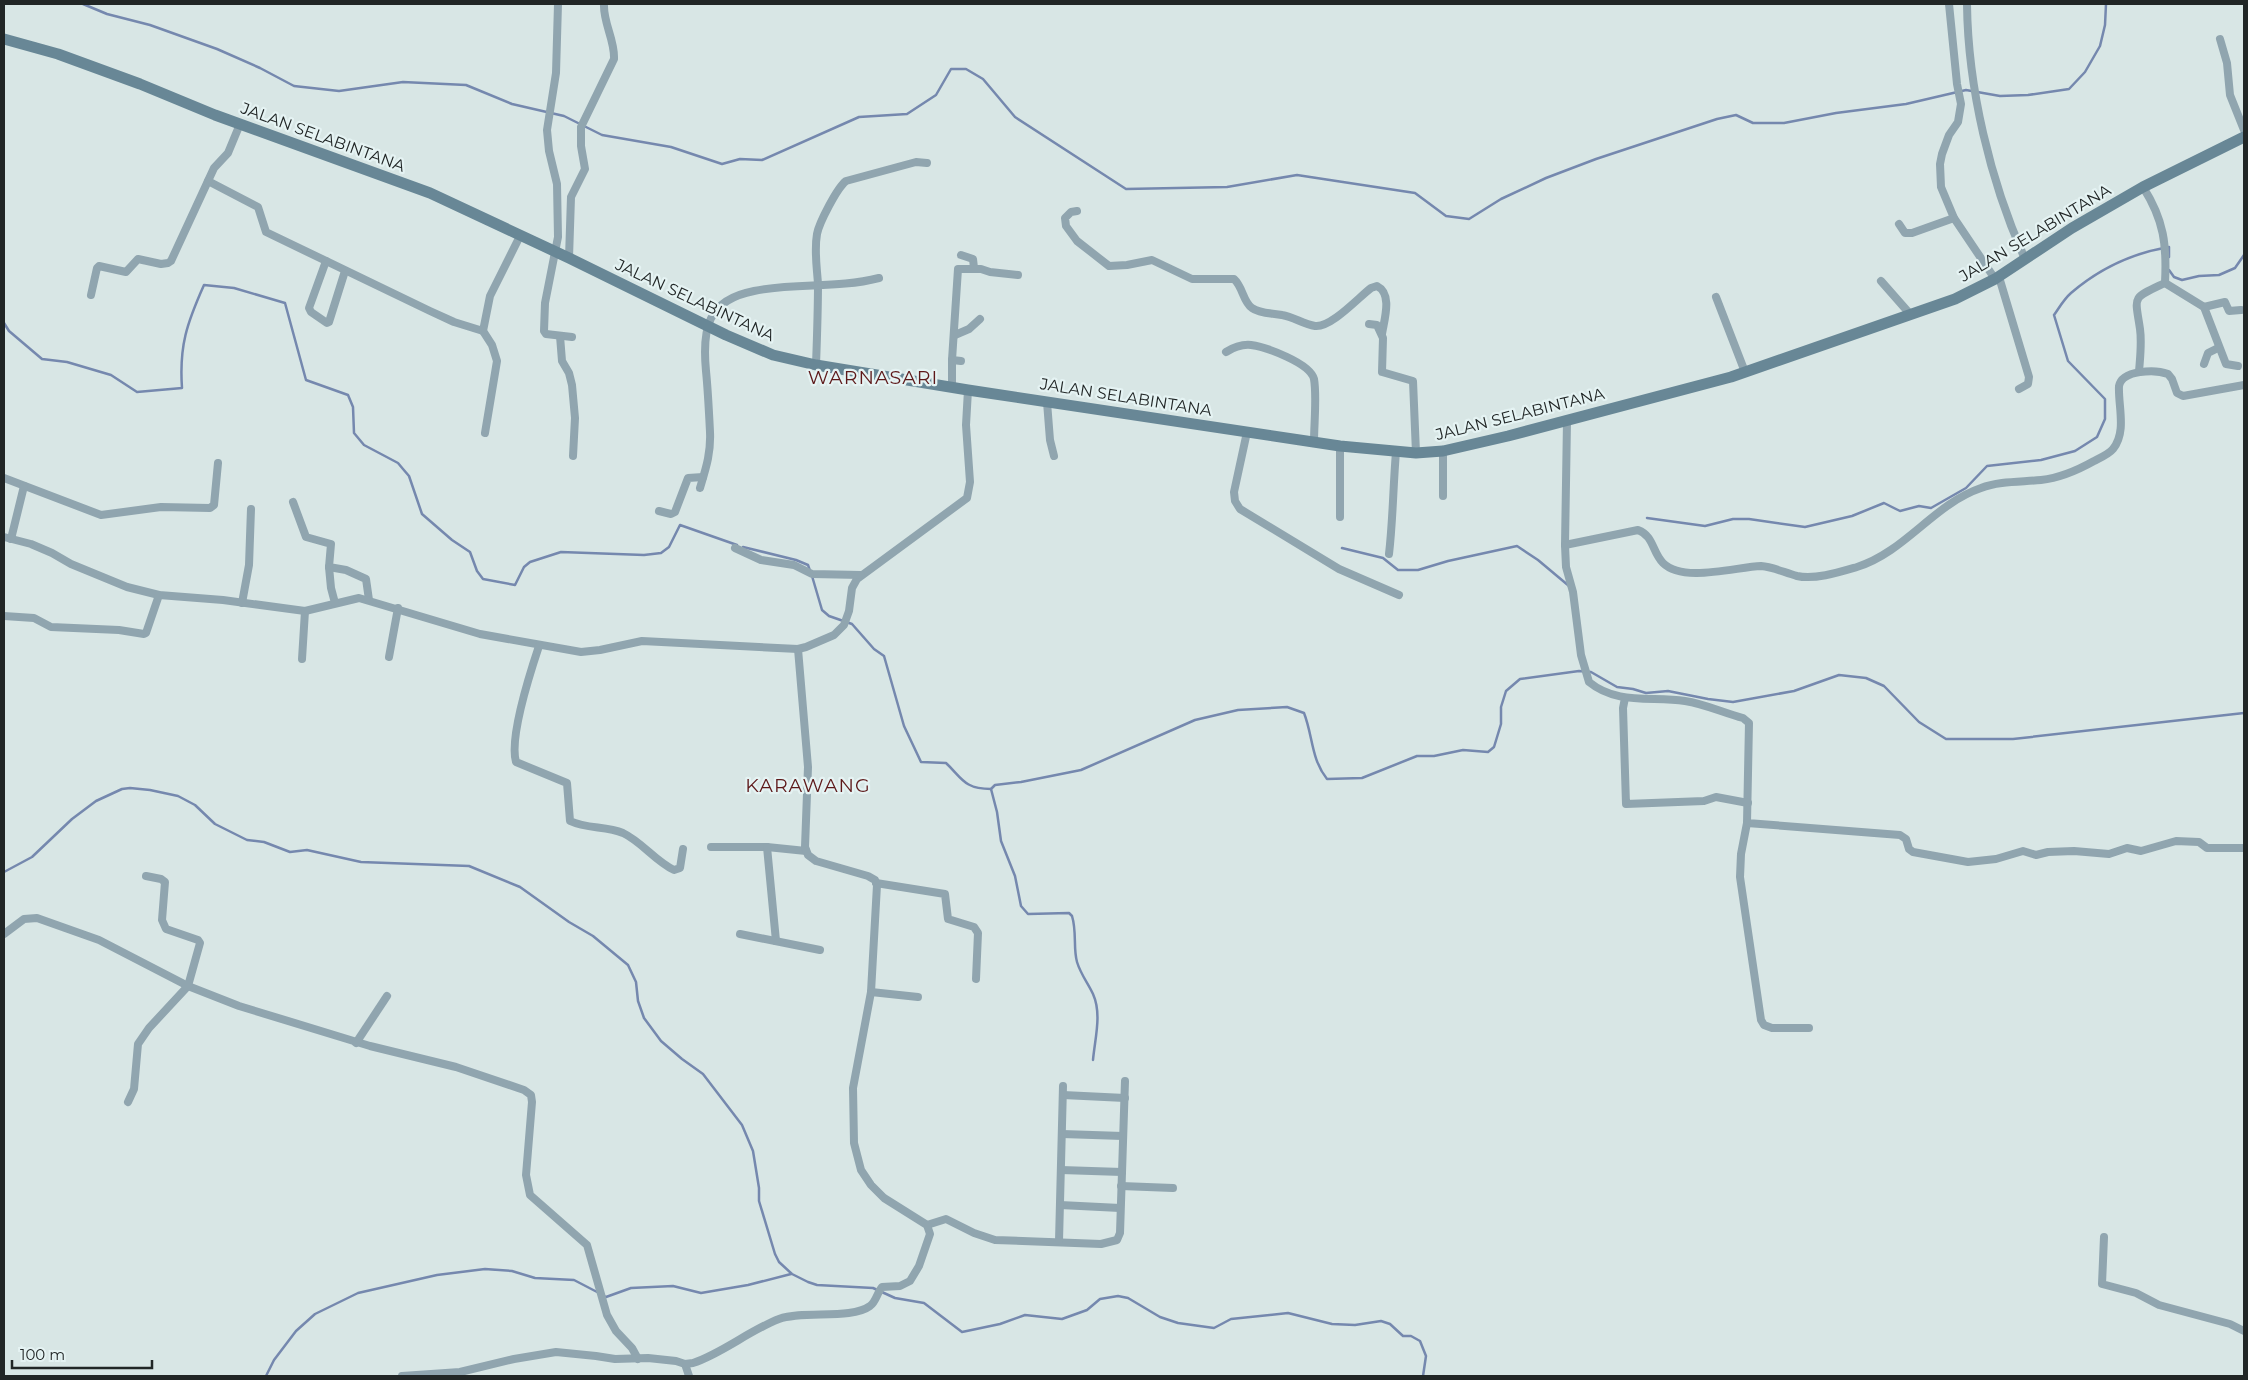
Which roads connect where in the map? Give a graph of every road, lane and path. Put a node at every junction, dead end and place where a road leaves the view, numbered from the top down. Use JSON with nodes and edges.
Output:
{"nodes":[{"id":1,"x":558,"y":4,"type":"edge"},
{"id":2,"x":604,"y":4,"type":"edge"},
{"id":3,"x":1949,"y":4,"type":"edge"},
{"id":4,"x":1967,"y":4,"type":"edge"},
{"id":5,"x":4,"y":39,"type":"edge"},
{"id":6,"x":2220,"y":39,"type":"dead end"},
{"id":7,"x":240,"y":124,"type":"junction"},
{"id":8,"x":2244,"y":130,"type":"edge"},
{"id":9,"x":2244,"y":137,"type":"edge"},
{"id":10,"x":927,"y":163,"type":"dead end"},
{"id":11,"x":208,"y":182,"type":"junction"},
{"id":12,"x":2143,"y":187,"type":"junction"},
{"id":13,"x":1077,"y":212,"type":"dead end"},
{"id":14,"x":1954,"y":218,"type":"junction"},
{"id":15,"x":1899,"y":224,"type":"dead end"},
{"id":16,"x":520,"y":236,"type":"junction"},
{"id":17,"x":556,"y":252,"type":"junction"},
{"id":18,"x":961,"y":255,"type":"dead end"},
{"id":19,"x":569,"y":258,"type":"junction"},
{"id":20,"x":2025,"y":258,"type":"junction"},
{"id":21,"x":326,"y":261,"type":"junction"},
{"id":22,"x":974,"y":268,"type":"junction"},
{"id":23,"x":345,"y":271,"type":"junction"},
{"id":24,"x":1018,"y":275,"type":"dead end"},
{"id":25,"x":879,"y":278,"type":"dead end"},
{"id":26,"x":1997,"y":278,"type":"junction"},
{"id":27,"x":1881,"y":281,"type":"dead end"},
{"id":28,"x":2165,"y":283,"type":"junction"},
{"id":29,"x":818,"y":286,"type":"junction"},
{"id":30,"x":91,"y":295,"type":"dead end"},
{"id":31,"x":1716,"y":297,"type":"dead end"},
{"id":32,"x":2204,"y":307,"type":"junction"},
{"id":33,"x":2241,"y":310,"type":"dead end"},
{"id":34,"x":1910,"y":314,"type":"junction"},
{"id":35,"x":980,"y":319,"type":"dead end"},
{"id":36,"x":1369,"y":324,"type":"dead end"},
{"id":37,"x":707,"y":325,"type":"junction"},
{"id":38,"x":483,"y":331,"type":"junction"},
{"id":39,"x":1382,"y":334,"type":"junction"},
{"id":40,"x":955,"y":335,"type":"junction"},
{"id":41,"x":560,"y":336,"type":"junction"},
{"id":42,"x":572,"y":337,"type":"dead end"},
{"id":43,"x":2218,"y":348,"type":"junction"},
{"id":44,"x":1226,"y":352,"type":"dead end"},
{"id":45,"x":952,"y":360,"type":"junction"},
{"id":46,"x":961,"y":361,"type":"dead end"},
{"id":47,"x":2204,"y":364,"type":"dead end"},
{"id":48,"x":816,"y":365,"type":"junction"},
{"id":49,"x":2238,"y":366,"type":"dead end"},
{"id":50,"x":1745,"y":372,"type":"junction"},
{"id":51,"x":2139,"y":372,"type":"junction"},
{"id":52,"x":2244,"y":385,"type":"edge"},
{"id":53,"x":952,"y":387,"type":"junction"},
{"id":54,"x":2020,"y":389,"type":"dead end"},
{"id":55,"x":968,"y":390,"type":"junction"},
{"id":56,"x":1047,"y":402,"type":"junction"},
{"id":57,"x":1567,"y":421,"type":"junction"},
{"id":58,"x":1247,"y":432,"type":"junction"},
{"id":59,"x":485,"y":433,"type":"dead end"},
{"id":60,"x":1314,"y":442,"type":"junction"},
{"id":61,"x":1340,"y":446,"type":"junction"},
{"id":62,"x":1443,"y":451,"type":"junction"},
{"id":63,"x":1396,"y":452,"type":"junction"},
{"id":64,"x":1416,"y":453,"type":"junction"},
{"id":65,"x":573,"y":456,"type":"dead end"},
{"id":66,"x":1054,"y":456,"type":"dead end"},
{"id":67,"x":218,"y":463,"type":"dead end"},
{"id":68,"x":4,"y":478,"type":"edge"},
{"id":69,"x":703,"y":478,"type":"junction"},
{"id":70,"x":24,"y":486,"type":"junction"},
{"id":71,"x":700,"y":488,"type":"dead end"},
{"id":72,"x":1443,"y":496,"type":"dead end"},
{"id":73,"x":292,"y":502,"type":"dead end"},
{"id":74,"x":251,"y":509,"type":"dead end"},
{"id":75,"x":659,"y":510,"type":"dead end"},
{"id":76,"x":1340,"y":517,"type":"dead end"},
{"id":77,"x":7,"y":538,"type":"edge"},
{"id":78,"x":1565,"y":545,"type":"junction"},
{"id":79,"x":736,"y":548,"type":"dead end"},
{"id":80,"x":1389,"y":554,"type":"dead end"},
{"id":81,"x":329,"y":567,"type":"junction"},
{"id":82,"x":861,"y":575,"type":"junction"},
{"id":83,"x":159,"y":595,"type":"junction"},
{"id":84,"x":1399,"y":595,"type":"dead end"},
{"id":85,"x":369,"y":600,"type":"junction"},
{"id":86,"x":242,"y":603,"type":"junction"},
{"id":87,"x":335,"y":603,"type":"junction"},
{"id":88,"x":398,"y":608,"type":"junction"},
{"id":89,"x":304,"y":611,"type":"junction"},
{"id":90,"x":4,"y":616,"type":"edge"},
{"id":91,"x":539,"y":646,"type":"junction"},
{"id":92,"x":798,"y":649,"type":"junction"},
{"id":93,"x":389,"y":657,"type":"dead end"},
{"id":94,"x":302,"y":659,"type":"dead end"},
{"id":95,"x":1625,"y":698,"type":"junction"},
{"id":96,"x":1748,"y":803,"type":"junction"},
{"id":97,"x":1747,"y":823,"type":"junction"},
{"id":98,"x":711,"y":847,"type":"dead end"},
{"id":99,"x":767,"y":847,"type":"junction"},
{"id":100,"x":2244,"y":848,"type":"edge"},
{"id":101,"x":683,"y":849,"type":"dead end"},
{"id":102,"x":806,"y":851,"type":"junction"},
{"id":103,"x":146,"y":876,"type":"dead end"},
{"id":104,"x":876,"y":883,"type":"junction"},
{"id":105,"x":4,"y":934,"type":"edge"},
{"id":106,"x":740,"y":934,"type":"dead end"},
{"id":107,"x":776,"y":940,"type":"junction"},
{"id":108,"x":820,"y":950,"type":"dead end"},
{"id":109,"x":976,"y":979,"type":"dead end"},
{"id":110,"x":188,"y":986,"type":"junction"},
{"id":111,"x":871,"y":992,"type":"junction"},
{"id":112,"x":387,"y":996,"type":"dead end"},
{"id":113,"x":918,"y":997,"type":"dead end"},
{"id":114,"x":1809,"y":1028,"type":"dead end"},
{"id":115,"x":356,"y":1042,"type":"junction"},
{"id":116,"x":1126,"y":1081,"type":"dead end"},
{"id":117,"x":1063,"y":1086,"type":"dead end"},
{"id":118,"x":1063,"y":1095,"type":"junction"},
{"id":119,"x":1125,"y":1098,"type":"junction"},
{"id":120,"x":128,"y":1102,"type":"dead end"},
{"id":121,"x":1062,"y":1134,"type":"junction"},
{"id":122,"x":1123,"y":1136,"type":"junction"},
{"id":123,"x":1061,"y":1170,"type":"junction"},
{"id":124,"x":1122,"y":1172,"type":"junction"},
{"id":125,"x":1121,"y":1186,"type":"junction"},
{"id":126,"x":1173,"y":1188,"type":"dead end"},
{"id":127,"x":1060,"y":1205,"type":"junction"},
{"id":128,"x":1120,"y":1208,"type":"junction"},
{"id":129,"x":927,"y":1225,"type":"junction"},
{"id":130,"x":2104,"y":1237,"type":"dead end"},
{"id":131,"x":1059,"y":1241,"type":"junction"},
{"id":132,"x":2244,"y":1331,"type":"edge"},
{"id":133,"x":638,"y":1359,"type":"junction"},
{"id":134,"x":685,"y":1364,"type":"junction"},
{"id":135,"x":402,"y":1376,"type":"edge"},
{"id":136,"x":689,"y":1376,"type":"edge"}],
"edges":[{"from":1,"to":17,"type":"street"},
{"from":2,"to":19,"type":"street"},
{"from":3,"to":14,"type":"street"},
{"from":4,"to":20,"type":"street"},
{"from":5,"to":7,"type":"street","name":"JALAN SELABINTANA"},
{"from":6,"to":8,"type":"street"},
{"from":7,"to":11,"type":"street"},
{"from":7,"to":16,"type":"street","name":"JALAN SELABINTANA"},
{"from":9,"to":12,"type":"street","name":"JALAN SELABINTANA"},
{"from":10,"to":29,"type":"street"},
{"from":11,"to":21,"type":"street"},
{"from":11,"to":30,"type":"street"},
{"from":12,"to":20,"type":"street","name":"JALAN SELABINTANA"},
{"from":12,"to":28,"type":"street"},
{"from":13,"to":39,"type":"street"},
{"from":14,"to":15,"type":"street"},
{"from":14,"to":26,"type":"street"},
{"from":16,"to":17,"type":"street","name":"JALAN SELABINTANA"},
{"from":16,"to":38,"type":"street"},
{"from":17,"to":19,"type":"street","name":"JALAN SELABINTANA"},
{"from":17,"to":41,"type":"street"},
{"from":18,"to":22,"type":"street"},
{"from":19,"to":37,"type":"street","name":"JALAN SELABINTANA"},
{"from":20,"to":26,"type":"street","name":"JALAN SELABINTANA"},
{"from":21,"to":23,"type":"street"},
{"from":21,"to":23,"type":"street"},
{"from":22,"to":24,"type":"street"},
{"from":22,"to":40,"type":"street"},
{"from":23,"to":38,"type":"street"},
{"from":25,"to":29,"type":"street"},
{"from":26,"to":34,"type":"street","name":"JALAN SELABINTANA"},
{"from":26,"to":54,"type":"street"},
{"from":27,"to":34,"type":"street"},
{"from":28,"to":32,"type":"street"},
{"from":28,"to":51,"type":"street"},
{"from":29,"to":37,"type":"street"},
{"from":29,"to":48,"type":"street"},
{"from":31,"to":50,"type":"street"},
{"from":32,"to":33,"type":"street"},
{"from":32,"to":43,"type":"street"},
{"from":34,"to":50,"type":"street","name":"JALAN SELABINTANA"},
{"from":35,"to":40,"type":"street"},
{"from":36,"to":39,"type":"street"},
{"from":37,"to":48,"type":"street","name":"JALAN SELABINTANA"},
{"from":37,"to":69,"type":"street"},
{"from":38,"to":59,"type":"street"},
{"from":39,"to":64,"type":"street"},
{"from":40,"to":45,"type":"street"},
{"from":41,"to":42,"type":"street"},
{"from":41,"to":65,"type":"street"},
{"from":43,"to":47,"type":"street"},
{"from":43,"to":49,"type":"street"},
{"from":44,"to":60,"type":"street"},
{"from":45,"to":46,"type":"street"},
{"from":45,"to":53,"type":"street"},
{"from":48,"to":53,"type":"street","name":"JALAN SELABINTANA"},
{"from":50,"to":57,"type":"street","name":"JALAN SELABINTANA"},
{"from":51,"to":52,"type":"street"},
{"from":51,"to":78,"type":"street"},
{"from":53,"to":55,"type":"street","name":"JALAN SELABINTANA"},
{"from":55,"to":56,"type":"street","name":"JALAN SELABINTANA"},
{"from":55,"to":82,"type":"street"},
{"from":56,"to":58,"type":"street","name":"JALAN SELABINTANA"},
{"from":56,"to":66,"type":"street"},
{"from":57,"to":62,"type":"street","name":"JALAN SELABINTANA"},
{"from":57,"to":78,"type":"street"},
{"from":58,"to":60,"type":"street","name":"JALAN SELABINTANA"},
{"from":58,"to":84,"type":"street"},
{"from":60,"to":61,"type":"street","name":"JALAN SELABINTANA"},
{"from":61,"to":63,"type":"street","name":"JALAN SELABINTANA"},
{"from":61,"to":76,"type":"street"},
{"from":62,"to":64,"type":"street","name":"JALAN SELABINTANA"},
{"from":62,"to":72,"type":"street"},
{"from":63,"to":64,"type":"street","name":"JALAN SELABINTANA"},
{"from":63,"to":80,"type":"street"},
{"from":67,"to":70,"type":"street"},
{"from":68,"to":70,"type":"street"},
{"from":69,"to":71,"type":"street"},
{"from":69,"to":75,"type":"street"},
{"from":70,"to":77,"type":"street"},
{"from":73,"to":81,"type":"street"},
{"from":74,"to":86,"type":"street"},
{"from":77,"to":83,"type":"street"},
{"from":78,"to":95,"type":"street"},
{"from":79,"to":82,"type":"street"},
{"from":81,"to":85,"type":"street"},
{"from":81,"to":87,"type":"street"},
{"from":82,"to":92,"type":"street"},
{"from":83,"to":86,"type":"street"},
{"from":83,"to":90,"type":"street"},
{"from":85,"to":87,"type":"street"},
{"from":85,"to":88,"type":"street"},
{"from":86,"to":89,"type":"street"},
{"from":87,"to":89,"type":"street"},
{"from":88,"to":91,"type":"street"},
{"from":88,"to":93,"type":"street"},
{"from":89,"to":94,"type":"street"},
{"from":91,"to":92,"type":"street"},
{"from":91,"to":101,"type":"street"},
{"from":92,"to":102,"type":"street"},
{"from":95,"to":96,"type":"street"},
{"from":95,"to":96,"type":"street"},
{"from":96,"to":97,"type":"street"},
{"from":97,"to":100,"type":"street"},
{"from":97,"to":114,"type":"street"},
{"from":98,"to":99,"type":"street"},
{"from":99,"to":102,"type":"street"},
{"from":99,"to":107,"type":"street"},
{"from":102,"to":104,"type":"street"},
{"from":103,"to":110,"type":"street"},
{"from":104,"to":109,"type":"street"},
{"from":104,"to":111,"type":"street"},
{"from":105,"to":110,"type":"street"},
{"from":106,"to":107,"type":"street"},
{"from":107,"to":108,"type":"street"},
{"from":110,"to":115,"type":"street"},
{"from":110,"to":120,"type":"street"},
{"from":111,"to":113,"type":"street"},
{"from":111,"to":129,"type":"street"},
{"from":112,"to":115,"type":"street"},
{"from":115,"to":133,"type":"street"},
{"from":116,"to":119,"type":"street"},
{"from":117,"to":118,"type":"street"},
{"from":118,"to":119,"type":"street"},
{"from":118,"to":121,"type":"street"},
{"from":119,"to":122,"type":"street"},
{"from":121,"to":122,"type":"street"},
{"from":121,"to":123,"type":"street"},
{"from":122,"to":124,"type":"street"},
{"from":123,"to":124,"type":"street"},
{"from":123,"to":127,"type":"street"},
{"from":124,"to":125,"type":"street"},
{"from":125,"to":126,"type":"street"},
{"from":125,"to":128,"type":"street"},
{"from":127,"to":128,"type":"street"},
{"from":127,"to":131,"type":"street"},
{"from":128,"to":131,"type":"street"},
{"from":129,"to":131,"type":"street"},
{"from":129,"to":134,"type":"street"},
{"from":130,"to":132,"type":"street"},
{"from":133,"to":134,"type":"street"},
{"from":133,"to":135,"type":"street"},
{"from":134,"to":136,"type":"street"}]}
